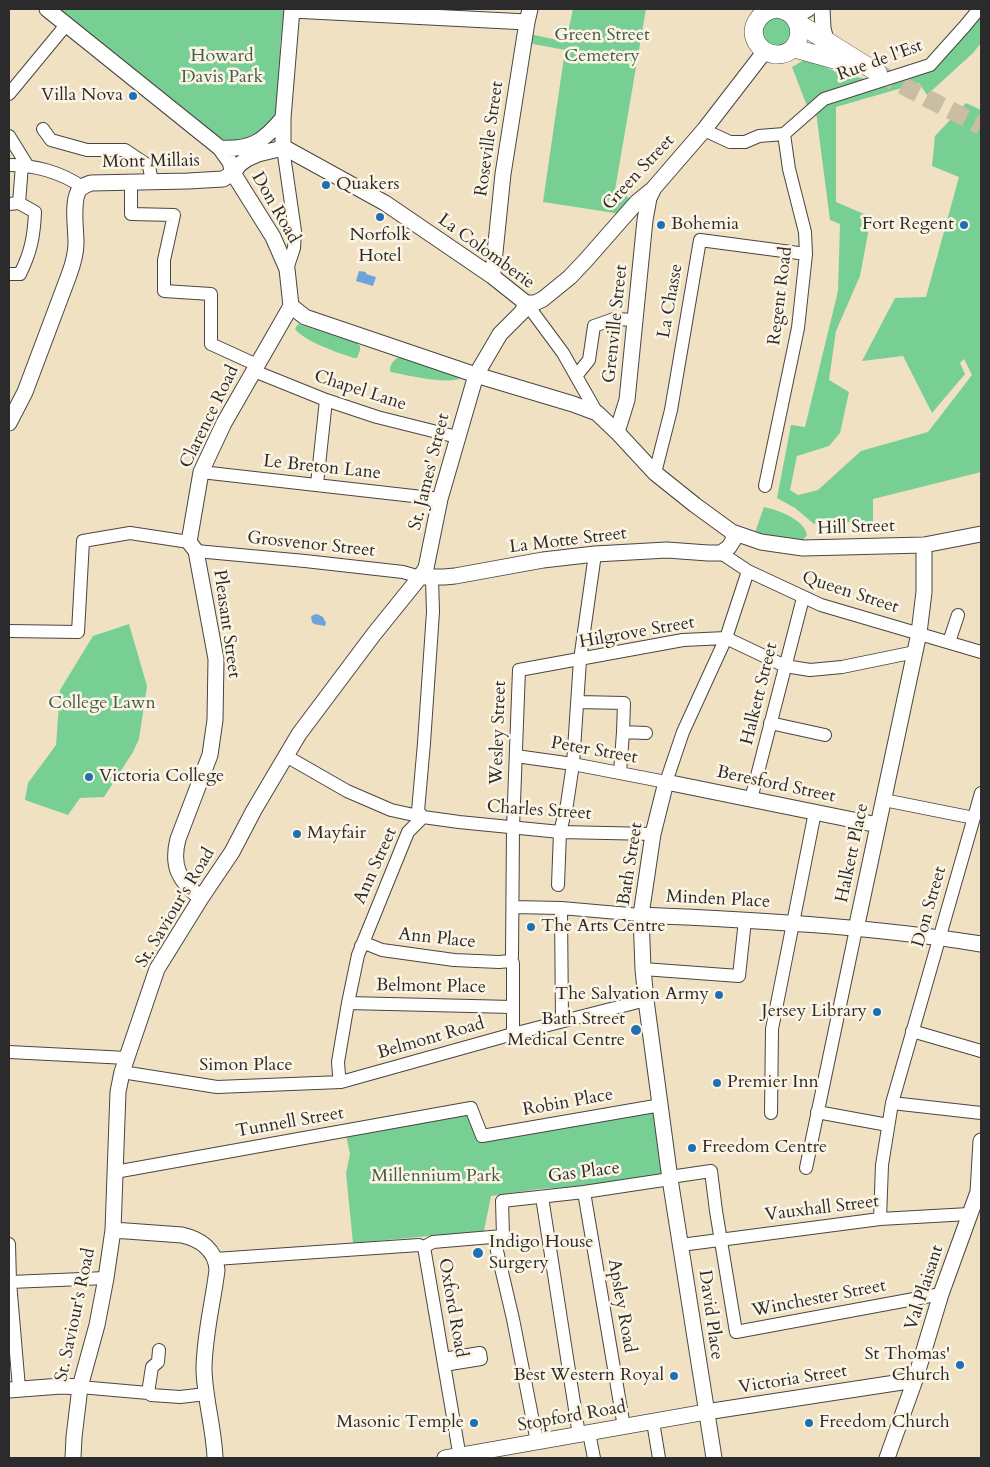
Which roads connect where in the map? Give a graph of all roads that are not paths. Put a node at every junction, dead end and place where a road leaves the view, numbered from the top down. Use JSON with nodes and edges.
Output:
{"nodes":[{"id":1,"x":47,"y":9,"type":"edge"},
{"id":2,"x":292,"y":9,"type":"edge"},
{"id":3,"x":822,"y":9,"type":"edge"},
{"id":4,"x":979,"y":9,"type":"edge"},
{"id":5,"x":766,"y":11,"type":"edge"},
{"id":6,"x":417,"y":13,"type":"edge"},
{"id":7,"x":474,"y":14,"type":"edge"},
{"id":8,"x":528,"y":16,"type":"edge"},
{"id":9,"x":800,"y":16,"type":"edge"},
{"id":10,"x":66,"y":25,"type":"junction"},
{"id":11,"x":826,"y":40,"type":"junction"},
{"id":12,"x":793,"y":48,"type":"junction"},
{"id":13,"x":765,"y":51,"type":"junction"},
{"id":14,"x":9,"y":94,"type":"edge"},
{"id":15,"x":282,"y":118,"type":"junction"},
{"id":16,"x":43,"y":130,"type":"dead end"},
{"id":17,"x":704,"y":130,"type":"junction"},
{"id":18,"x":784,"y":134,"type":"junction"},
{"id":19,"x":9,"y":136,"type":"edge"},
{"id":20,"x":220,"y":148,"type":"junction"},
{"id":21,"x":285,"y":149,"type":"junction"},
{"id":22,"x":19,"y":165,"type":"edge"},
{"id":23,"x":233,"y":173,"type":"junction"},
{"id":24,"x":130,"y":182,"type":"junction"},
{"id":25,"x":152,"y":182,"type":"junction"},
{"id":26,"x":82,"y":187,"type":"junction"},
{"id":27,"x":654,"y":189,"type":"junction"},
{"id":28,"x":14,"y":203,"type":"edge"},
{"id":29,"x":628,"y":212,"type":"junction"},
{"id":30,"x":645,"y":220,"type":"junction"},
{"id":31,"x":806,"y":254,"type":"junction"},
{"id":32,"x":287,"y":268,"type":"junction"},
{"id":33,"x":9,"y":274,"type":"edge"},
{"id":34,"x":492,"y":276,"type":"junction"},
{"id":35,"x":526,"y":303,"type":"junction"},
{"id":36,"x":291,"y":306,"type":"junction"},
{"id":37,"x":636,"y":320,"type":"junction"},
{"id":38,"x":255,"y":368,"type":"junction"},
{"id":39,"x":476,"y":375,"type":"junction"},
{"id":40,"x":576,"y":376,"type":"junction"},
{"id":41,"x":326,"y":400,"type":"junction"},
{"id":42,"x":597,"y":413,"type":"junction"},
{"id":43,"x":9,"y":423,"type":"edge"},
{"id":44,"x":617,"y":432,"type":"junction"},
{"id":45,"x":457,"y":437,"type":"junction"},
{"id":46,"x":201,"y":472,"type":"junction"},
{"id":47,"x":655,"y":473,"type":"junction"},
{"id":48,"x":317,"y":484,"type":"junction"},
{"id":49,"x":765,"y":486,"type":"dead end"},
{"id":50,"x":440,"y":498,"type":"junction"},
{"id":51,"x":732,"y":532,"type":"junction"},
{"id":52,"x":981,"y":534,"type":"edge"},
{"id":53,"x":924,"y":545,"type":"junction"},
{"id":54,"x":193,"y":546,"type":"junction"},
{"id":55,"x":721,"y":553,"type":"junction"},
{"id":56,"x":595,"y":554,"type":"junction"},
{"id":57,"x":748,"y":571,"type":"junction"},
{"id":58,"x":426,"y":578,"type":"junction"},
{"id":59,"x":803,"y":598,"type":"junction"},
{"id":60,"x":958,"y":615,"type":"dead end"},
{"id":61,"x":9,"y":630,"type":"edge"},
{"id":62,"x":919,"y":633,"type":"junction"},
{"id":63,"x":726,"y":638,"type":"junction"},
{"id":64,"x":949,"y":642,"type":"junction"},
{"id":65,"x":915,"y":652,"type":"junction"},
{"id":66,"x":981,"y":652,"type":"edge"},
{"id":67,"x":580,"y":660,"type":"junction"},
{"id":68,"x":785,"y":666,"type":"junction"},
{"id":69,"x":519,"y":670,"type":"joint"},
{"id":70,"x":578,"y":702,"type":"junction"},
{"id":71,"x":770,"y":723,"type":"junction"},
{"id":72,"x":623,"y":732,"type":"junction"},
{"id":73,"x":646,"y":733,"type":"dead end"},
{"id":74,"x":825,"y":735,"type":"dead end"},
{"id":75,"x":286,"y":756,"type":"junction"},
{"id":76,"x":516,"y":756,"type":"junction"},
{"id":77,"x":573,"y":764,"type":"junction"},
{"id":78,"x":620,"y":773,"type":"junction"},
{"id":79,"x":666,"y":782,"type":"junction"},
{"id":80,"x":981,"y":793,"type":"edge"},
{"id":81,"x":751,"y":799,"type":"junction"},
{"id":82,"x":884,"y":800,"type":"junction"},
{"id":83,"x":391,"y":810,"type":"junction"},
{"id":84,"x":815,"y":812,"type":"junction"},
{"id":85,"x":423,"y":817,"type":"junction"},
{"id":86,"x":974,"y":818,"type":"junction"},
{"id":87,"x":878,"y":825,"type":"junction"},
{"id":88,"x":513,"y":828,"type":"junction"},
{"id":89,"x":408,"y":832,"type":"junction"},
{"id":90,"x":560,"y":832,"type":"junction"},
{"id":91,"x":653,"y":834,"type":"junction"},
{"id":92,"x":558,"y":885,"type":"dead end"},
{"id":93,"x":201,"y":898,"type":"junction"},
{"id":94,"x":513,"y":907,"type":"junction"},
{"id":95,"x":561,"y":908,"type":"junction"},
{"id":96,"x":641,"y":915,"type":"junction"},
{"id":97,"x":745,"y":920,"type":"junction"},
{"id":98,"x":793,"y":924,"type":"junction"},
{"id":99,"x":856,"y":928,"type":"junction"},
{"id":100,"x":940,"y":938,"type":"junction"},
{"id":101,"x":981,"y":944,"type":"edge"},
{"id":102,"x":361,"y":946,"type":"junction"},
{"id":103,"x":511,"y":961,"type":"junction"},
{"id":104,"x":644,"y":969,"type":"junction"},
{"id":105,"x":646,"y":1000,"type":"junction"},
{"id":106,"x":348,"y":1003,"type":"junction"},
{"id":107,"x":512,"y":1007,"type":"junction"},
{"id":108,"x":562,"y":1021,"type":"junction"},
{"id":109,"x":912,"y":1031,"type":"junction"},
{"id":110,"x":513,"y":1034,"type":"junction"},
{"id":111,"x":981,"y":1050,"type":"edge"},
{"id":112,"x":9,"y":1052,"type":"edge"},
{"id":113,"x":125,"y":1065,"type":"junction"},
{"id":114,"x":341,"y":1082,"type":"junction"},
{"id":115,"x":892,"y":1103,"type":"junction"},
{"id":116,"x":661,"y":1105,"type":"junction"},
{"id":117,"x":471,"y":1108,"type":"joint"},
{"id":118,"x":817,"y":1112,"type":"junction"},
{"id":119,"x":771,"y":1113,"type":"dead end"},
{"id":120,"x":981,"y":1113,"type":"edge"},
{"id":121,"x":888,"y":1125,"type":"junction"},
{"id":122,"x":981,"y":1142,"type":"edge"},
{"id":123,"x":806,"y":1168,"type":"dead end"},
{"id":124,"x":115,"y":1172,"type":"junction"},
{"id":125,"x":670,"y":1178,"type":"junction"},
{"id":126,"x":980,"y":1191,"type":"edge"},
{"id":127,"x":584,"y":1192,"type":"junction"},
{"id":128,"x":542,"y":1197,"type":"junction"},
{"id":129,"x":969,"y":1214,"type":"junction"},
{"id":130,"x":880,"y":1218,"type":"junction"},
{"id":131,"x":113,"y":1230,"type":"junction"},
{"id":132,"x":494,"y":1238,"type":"junction"},
{"id":133,"x":721,"y":1240,"type":"junction"},
{"id":134,"x":9,"y":1244,"type":"edge"},
{"id":135,"x":681,"y":1245,"type":"junction"},
{"id":136,"x":424,"y":1247,"type":"junction"},
{"id":137,"x":215,"y":1260,"type":"junction"},
{"id":138,"x":106,"y":1278,"type":"junction"},
{"id":139,"x":10,"y":1282,"type":"edge"},
{"id":140,"x":941,"y":1294,"type":"junction"},
{"id":141,"x":159,"y":1350,"type":"dead end"},
{"id":142,"x":914,"y":1380,"type":"junction"},
{"id":143,"x":80,"y":1387,"type":"junction"},
{"id":144,"x":14,"y":1389,"type":"edge"},
{"id":145,"x":148,"y":1393,"type":"junction"},
{"id":146,"x":206,"y":1394,"type":"junction"},
{"id":147,"x":706,"y":1412,"type":"junction"},
{"id":148,"x":653,"y":1422,"type":"junction"},
{"id":149,"x":624,"y":1427,"type":"junction"},
{"id":150,"x":584,"y":1434,"type":"junction"},
{"id":151,"x":537,"y":1442,"type":"junction"},
{"id":152,"x":455,"y":1457,"type":"edge"},
{"id":153,"x":73,"y":1458,"type":"edge"},
{"id":154,"x":215,"y":1458,"type":"edge"},
{"id":155,"x":594,"y":1458,"type":"edge"},
{"id":156,"x":659,"y":1458,"type":"edge"},
{"id":157,"x":714,"y":1458,"type":"edge"},
{"id":158,"x":887,"y":1458,"type":"edge"}],
"edges":[{"from":1,"to":10,"type":"main road","name":"Don Road"},
{"from":2,"to":6,"type":"main road"},
{"from":2,"to":15,"type":"main road"},
{"from":3,"to":11,"type":"main road"},
{"from":4,"to":18,"type":"street","name":"Rue de l'Est"},
{"from":5,"to":9,"type":"highway"},
{"from":5,"to":13,"type":"highway"},
{"from":6,"to":7,"type":"main road"},
{"from":7,"to":8,"type":"main road"},
{"from":8,"to":34,"type":"main road","name":"Roseville Street"},
{"from":9,"to":11,"type":"highway"},
{"from":9,"to":12,"type":"highway"},
{"from":10,"to":14,"type":"street"},
{"from":10,"to":20,"type":"main road","name":"Don Road"},
{"from":11,"to":12,"type":"highway"},
{"from":12,"to":13,"type":"highway"},
{"from":13,"to":17,"type":"main road","name":"Green Street"},
{"from":15,"to":20,"type":"main road"},
{"from":15,"to":21,"type":"main road"},
{"from":16,"to":25,"type":"street"},
{"from":17,"to":18,"type":"street"},
{"from":17,"to":27,"type":"main road","name":"Green Street"},
{"from":18,"to":31,"type":"street","name":"Regent Road"},
{"from":19,"to":22,"type":"street"},
{"from":20,"to":23,"type":"main road","name":"Don Road"},
{"from":21,"to":23,"type":"main road"},
{"from":21,"to":32,"type":"street"},
{"from":21,"to":34,"type":"main road","name":"La Colomberie"},
{"from":22,"to":26,"type":"street"},
{"from":22,"to":28,"type":"street"},
{"from":23,"to":25,"type":"main road","name":"Mont Millais"},
{"from":23,"to":32,"type":"main road","name":"Don Road"},
{"from":24,"to":25,"type":"main road","name":"Mont Millais"},
{"from":24,"to":26,"type":"main road","name":"Mont Millais"},
{"from":24,"to":38,"type":"street","name":"Chapel Lane"},
{"from":26,"to":43,"type":"main road","name":"Mont Millais"},
{"from":27,"to":29,"type":"main road","name":"Green Street"},
{"from":27,"to":30,"type":"main road","name":"Grenville Street"},
{"from":28,"to":33,"type":"street"},
{"from":29,"to":30,"type":"main road"},
{"from":29,"to":35,"type":"main road","name":"Green Street"},
{"from":30,"to":37,"type":"main road","name":"Grenville Street"},
{"from":31,"to":47,"type":"street","name":"La Chasse"},
{"from":31,"to":49,"type":"street","name":"Regent Road"},
{"from":32,"to":36,"type":"main road","name":"Don Road"},
{"from":34,"to":35,"type":"main road","name":"La Colomberie"},
{"from":35,"to":39,"type":"main road","name":"St. James' Street"},
{"from":35,"to":40,"type":"street","name":"La Colomberie"},
{"from":36,"to":38,"type":"main road","name":"Clarence Road"},
{"from":36,"to":39,"type":"main road"},
{"from":37,"to":40,"type":"street"},
{"from":37,"to":44,"type":"main road","name":"Grenville Street"},
{"from":38,"to":41,"type":"street","name":"Chapel Lane"},
{"from":38,"to":46,"type":"main road","name":"Clarence Road"},
{"from":39,"to":42,"type":"main road"},
{"from":39,"to":45,"type":"main road","name":"St. James' Street"},
{"from":40,"to":42,"type":"street","name":"La Colomberie"},
{"from":41,"to":45,"type":"street","name":"Chapel Lane"},
{"from":41,"to":48,"type":"street"},
{"from":42,"to":44,"type":"main road","name":"La Colomberie"},
{"from":44,"to":47,"type":"main road","name":"La Colomberie"},
{"from":45,"to":50,"type":"main road","name":"St. James' Street"},
{"from":46,"to":48,"type":"street","name":"Le Breton Lane"},
{"from":46,"to":54,"type":"main road","name":"Clarence Road"},
{"from":47,"to":51,"type":"main road","name":"La Colomberie"},
{"from":48,"to":50,"type":"street","name":"Le Breton Lane"},
{"from":50,"to":58,"type":"main road","name":"St. James' Street"},
{"from":51,"to":53,"type":"main road","name":"Hill Street"},
{"from":51,"to":55,"type":"main road"},
{"from":52,"to":53,"type":"main road","name":"Hill Street"},
{"from":53,"to":62,"type":"main road","name":"Halkett Place"},
{"from":54,"to":58,"type":"street","name":"Grosvenor Street"},
{"from":54,"to":61,"type":"street","name":"Grosvenor Street"},
{"from":54,"to":93,"type":"main road","name":"Pleasant Street"},
{"from":55,"to":56,"type":"main road","name":"La Motte Street"},
{"from":55,"to":57,"type":"street","name":"Queen Street"},
{"from":56,"to":58,"type":"main road","name":"La Motte Street"},
{"from":56,"to":67,"type":"street"},
{"from":57,"to":59,"type":"street","name":"Queen Street"},
{"from":57,"to":63,"type":"street","name":"Bath Street"},
{"from":58,"to":75,"type":"main road","name":"St. Saviour's Road"},
{"from":58,"to":85,"type":"street","name":"Ann Street"},
{"from":59,"to":62,"type":"street","name":"Queen Street"},
{"from":59,"to":68,"type":"street","name":"Halkett Street"},
{"from":60,"to":64,"type":"street"},
{"from":62,"to":64,"type":"street","name":"Queen Street"},
{"from":62,"to":65,"type":"main road","name":"Halkett Place"},
{"from":63,"to":67,"type":"street","name":"Hilgrove Street"},
{"from":63,"to":68,"type":"street","name":"Hilgrove Street"},
{"from":63,"to":79,"type":"street","name":"Bath Street"},
{"from":64,"to":66,"type":"street","name":"Queen Street"},
{"from":65,"to":68,"type":"street","name":"Hilgrove Street"},
{"from":65,"to":82,"type":"main road","name":"Halkett Place"},
{"from":67,"to":69,"type":"street","name":"Hilgrove Street"},
{"from":67,"to":70,"type":"street"},
{"from":68,"to":71,"type":"street","name":"Halkett Street"},
{"from":69,"to":76,"type":"street","name":"Wesley Street"},
{"from":70,"to":72,"type":"street"},
{"from":70,"to":77,"type":"street"},
{"from":71,"to":74,"type":"street"},
{"from":71,"to":81,"type":"street","name":"Halkett Street"},
{"from":72,"to":73,"type":"street"},
{"from":72,"to":78,"type":"street"},
{"from":75,"to":83,"type":"street"},
{"from":75,"to":93,"type":"main road","name":"St. Saviour's Road"},
{"from":76,"to":77,"type":"street","name":"Peter Street"},
{"from":76,"to":88,"type":"street","name":"Wesley Street"},
{"from":77,"to":78,"type":"street","name":"Peter Street"},
{"from":77,"to":90,"type":"street"},
{"from":78,"to":79,"type":"street","name":"Peter Street"},
{"from":79,"to":81,"type":"main road","name":"Beresford Street"},
{"from":79,"to":91,"type":"main road","name":"Bath Street"},
{"from":80,"to":86,"type":"street","name":"Don Street"},
{"from":81,"to":84,"type":"main road","name":"Beresford Street"},
{"from":82,"to":86,"type":"street"},
{"from":82,"to":87,"type":"main road","name":"Halkett Place"},
{"from":83,"to":85,"type":"street","name":"Charles Street"},
{"from":83,"to":89,"type":"street"},
{"from":84,"to":87,"type":"main road","name":"Beresford Street"},
{"from":84,"to":98,"type":"street"},
{"from":85,"to":88,"type":"street","name":"Charles Street"},
{"from":85,"to":89,"type":"street","name":"Ann Street"},
{"from":86,"to":100,"type":"street","name":"Don Street"},
{"from":87,"to":99,"type":"main road","name":"Halkett Place"},
{"from":88,"to":90,"type":"street","name":"Charles Street"},
{"from":88,"to":94,"type":"street","name":"Wesley Street"},
{"from":89,"to":102,"type":"street","name":"Ann Street"},
{"from":90,"to":91,"type":"street","name":"Charles Street"},
{"from":90,"to":92,"type":"street"},
{"from":91,"to":96,"type":"main road","name":"Bath Street"},
{"from":93,"to":113,"type":"main road","name":"St. Saviour's Road"},
{"from":94,"to":95,"type":"street"},
{"from":94,"to":103,"type":"street","name":"Wesley Street"},
{"from":95,"to":96,"type":"street"},
{"from":95,"to":108,"type":"street"},
{"from":96,"to":97,"type":"main road","name":"Minden Place"},
{"from":96,"to":104,"type":"main road","name":"Bath Street"},
{"from":97,"to":98,"type":"main road","name":"Minden Place"},
{"from":97,"to":104,"type":"street"},
{"from":98,"to":99,"type":"main road","name":"Minden Place"},
{"from":98,"to":119,"type":"street"},
{"from":99,"to":100,"type":"main road","name":"Minden Place"},
{"from":99,"to":118,"type":"street","name":"Halkett Place"},
{"from":100,"to":101,"type":"main road","name":"Minden Place"},
{"from":100,"to":109,"type":"street","name":"Don Street"},
{"from":102,"to":103,"type":"street","name":"Ann Place"},
{"from":102,"to":106,"type":"street","name":"Ann Street"},
{"from":103,"to":107,"type":"street","name":"Wesley Street"},
{"from":104,"to":105,"type":"main road","name":"Bath Street"},
{"from":105,"to":108,"type":"street","name":"Belmont Road"},
{"from":105,"to":116,"type":"main road","name":"Bath Street"},
{"from":106,"to":107,"type":"street","name":"Belmont Place"},
{"from":106,"to":114,"type":"street","name":"Ann Street"},
{"from":107,"to":110,"type":"street","name":"Wesley Street"},
{"from":108,"to":110,"type":"street","name":"Belmont Road"},
{"from":109,"to":111,"type":"street"},
{"from":109,"to":115,"type":"street","name":"Don Street"},
{"from":110,"to":114,"type":"street","name":"Belmont Road"},
{"from":112,"to":113,"type":"street","name":"Simon Place"},
{"from":113,"to":114,"type":"street","name":"Simon Place"},
{"from":113,"to":124,"type":"main road","name":"St. Saviour's Road"},
{"from":115,"to":120,"type":"street"},
{"from":115,"to":121,"type":"street","name":"Don Street"},
{"from":116,"to":117,"type":"street","name":"Robin Place"},
{"from":116,"to":125,"type":"main road","name":"Bath Street"},
{"from":117,"to":124,"type":"street","name":"Tunnell Street"},
{"from":118,"to":121,"type":"street"},
{"from":118,"to":123,"type":"street","name":"Halkett Place"},
{"from":121,"to":130,"type":"street","name":"Don Street"},
{"from":122,"to":126,"type":"main road","name":"Val Plaisant"},
{"from":124,"to":131,"type":"main road","name":"St. Saviour's Road"},
{"from":125,"to":127,"type":"street","name":"Gas Place"},
{"from":125,"to":133,"type":"street","name":"Gas Place"},
{"from":125,"to":135,"type":"main road","name":"David Place"},
{"from":126,"to":129,"type":"main road","name":"Val Plaisant"},
{"from":127,"to":128,"type":"street","name":"Gas Place"},
{"from":127,"to":149,"type":"street","name":"Apsley Road"},
{"from":128,"to":132,"type":"street","name":"Gas Place"},
{"from":128,"to":150,"type":"street"},
{"from":129,"to":130,"type":"street","name":"Vauxhall Street"},
{"from":129,"to":140,"type":"main road","name":"Val Plaisant"},
{"from":130,"to":133,"type":"street","name":"Vauxhall Street"},
{"from":131,"to":137,"type":"main road"},
{"from":131,"to":138,"type":"main road","name":"St. Saviour's Road"},
{"from":132,"to":136,"type":"street","name":"Oxford Road"},
{"from":132,"to":151,"type":"street"},
{"from":133,"to":135,"type":"street","name":"Vauxhall Street"},
{"from":133,"to":140,"type":"street","name":"Winchester Street"},
{"from":134,"to":139,"type":"street"},
{"from":135,"to":147,"type":"main road","name":"David Place"},
{"from":136,"to":137,"type":"street"},
{"from":136,"to":152,"type":"street","name":"Oxford Road"},
{"from":137,"to":146,"type":"main road"},
{"from":138,"to":139,"type":"street"},
{"from":138,"to":143,"type":"main road","name":"St. Saviour's Road"},
{"from":139,"to":144,"type":"street"},
{"from":140,"to":142,"type":"main road","name":"Val Plaisant"},
{"from":141,"to":145,"type":"street"},
{"from":142,"to":147,"type":"main road","name":"Victoria Street"},
{"from":142,"to":158,"type":"main road","name":"Val Plaisant"},
{"from":143,"to":144,"type":"main road"},
{"from":143,"to":145,"type":"street"},
{"from":143,"to":153,"type":"main road","name":"St. Saviour's Road"},
{"from":145,"to":146,"type":"street"},
{"from":146,"to":154,"type":"main road"},
{"from":147,"to":148,"type":"main road","name":"Stopford Road"},
{"from":147,"to":157,"type":"main road","name":"David Place"},
{"from":148,"to":149,"type":"main road","name":"Stopford Road"},
{"from":148,"to":156,"type":"street"},
{"from":149,"to":150,"type":"main road","name":"Stopford Road"},
{"from":150,"to":151,"type":"main road","name":"Stopford Road"},
{"from":150,"to":155,"type":"street"},
{"from":151,"to":152,"type":"main road","name":"Stopford Road"}]}
